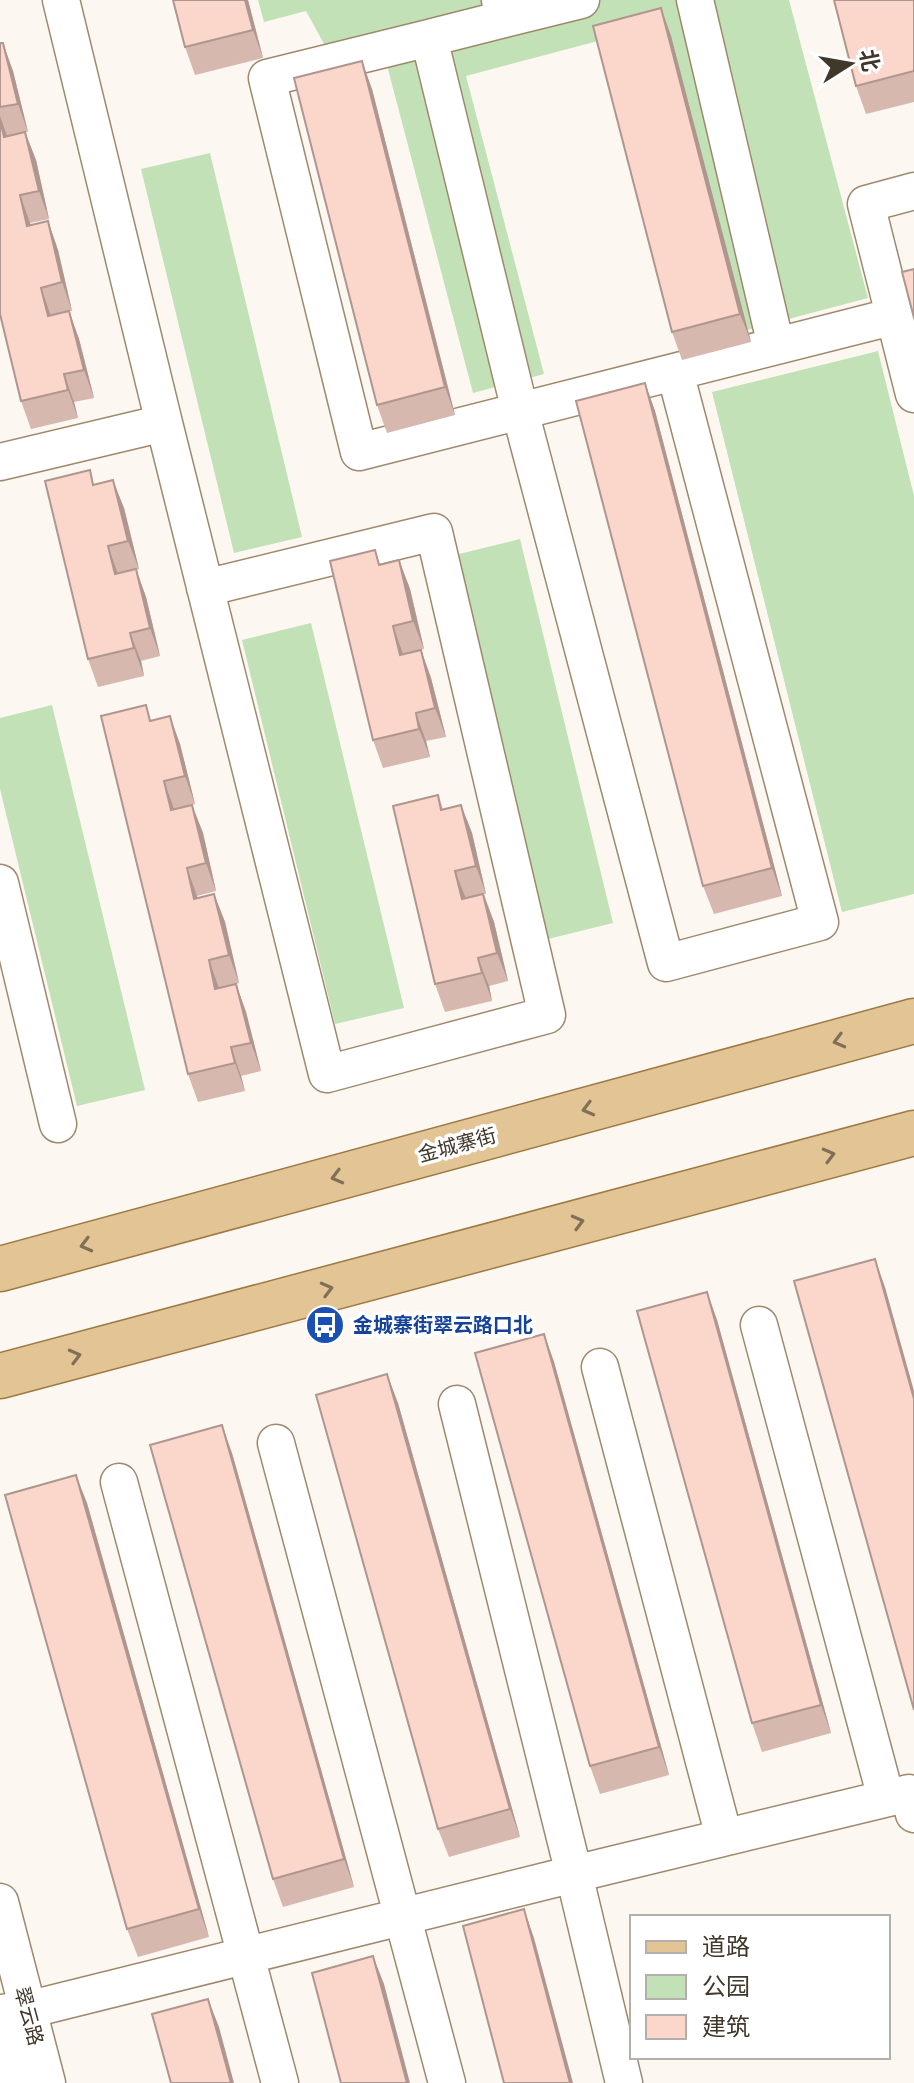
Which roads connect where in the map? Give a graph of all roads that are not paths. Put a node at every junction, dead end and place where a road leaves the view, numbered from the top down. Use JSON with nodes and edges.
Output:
{"nodes":[{"id":1,"x":61,"y":0,"type":"edge"},
{"id":2,"x":581,"y":0,"type":"edge"},
{"id":3,"x":695,"y":0,"type":"edge"},
{"id":4,"x":502,"y":10,"type":"edge"},
{"id":5,"x":429,"y":38,"type":"junction"},
{"id":6,"x":914,"y":191,"type":"edge"},
{"id":7,"x":895,"y":316,"type":"junction"},
{"id":8,"x":776,"y":346,"type":"junction"},
{"id":9,"x":675,"y":372,"type":"junction"},
{"id":10,"x":914,"y":394,"type":"edge"},
{"id":11,"x":520,"y":411,"type":"junction"},
{"id":12,"x":164,"y":423,"type":"junction"},
{"id":13,"x":0,"y":462,"type":"edge"},
{"id":14,"x":205,"y":588,"type":"junction"},
{"id":15,"x":0,"y":883,"type":"edge"},
{"id":16,"x":914,"y":1021,"type":"edge"},
{"id":17,"x":58,"y":1124,"type":"dead end"},
{"id":18,"x":914,"y":1133,"type":"edge"},
{"id":19,"x":0,"y":1269,"type":"edge"},
{"id":20,"x":759,"y":1325,"type":"dead end"},
{"id":21,"x":600,"y":1367,"type":"dead end"},
{"id":22,"x":0,"y":1376,"type":"edge"},
{"id":23,"x":457,"y":1404,"type":"dead end"},
{"id":24,"x":276,"y":1443,"type":"dead end"},
{"id":25,"x":119,"y":1482,"type":"dead end"},
{"id":26,"x":900,"y":1806,"type":"edge"},
{"id":27,"x":724,"y":1837,"type":"junction"},
{"id":28,"x":574,"y":1874,"type":"junction"},
{"id":29,"x":0,"y":1902,"type":"edge"},
{"id":30,"x":402,"y":1916,"type":"junction"},
{"id":31,"x":246,"y":1955,"type":"junction"},
{"id":32,"x":9,"y":2013,"type":"edge"},
{"id":33,"x":18,"y":2083,"type":"edge"},
{"id":34,"x":47,"y":2083,"type":"edge"},
{"id":35,"x":280,"y":2083,"type":"edge"},
{"id":36,"x":447,"y":2083,"type":"edge"},
{"id":37,"x":624,"y":2083,"type":"edge"}],
"edges":[{"from":1,"to":12,"type":"street"},
{"from":2,"to":4,"type":"street"},
{"from":3,"to":8,"type":"street"},
{"from":4,"to":5,"type":"street"},
{"from":5,"to":11,"type":"street"},
{"from":5,"to":11,"type":"street"},
{"from":6,"to":7,"type":"street"},
{"from":7,"to":8,"type":"street"},
{"from":7,"to":10,"type":"street"},
{"from":8,"to":9,"type":"street"},
{"from":9,"to":11,"type":"street"},
{"from":9,"to":11,"type":"street"},
{"from":12,"to":13,"type":"street"},
{"from":12,"to":14,"type":"street"},
{"from":14,"to":14,"type":"street"},
{"from":15,"to":17,"type":"street"},
{"from":16,"to":19,"type":"main road","name":"金城寨街","one_way":true},
{"from":22,"to":18,"type":"main road","one_way":true},
{"from":20,"to":26,"type":"street"},
{"from":21,"to":27,"type":"street"},
{"from":23,"to":28,"type":"street"},
{"from":24,"to":30,"type":"street"},
{"from":25,"to":31,"type":"street"},
{"from":26,"to":27,"type":"street"},
{"from":27,"to":28,"type":"street"},
{"from":28,"to":30,"type":"street"},
{"from":28,"to":37,"type":"street"},
{"from":29,"to":32,"type":"street","name":"翠云路"},
{"from":30,"to":31,"type":"street"},
{"from":30,"to":36,"type":"street"},
{"from":31,"to":32,"type":"street"},
{"from":31,"to":35,"type":"street"},
{"from":32,"to":33,"type":"street","name":"翠云路"},
{"from":32,"to":34,"type":"street","name":"翠云路"}]}
